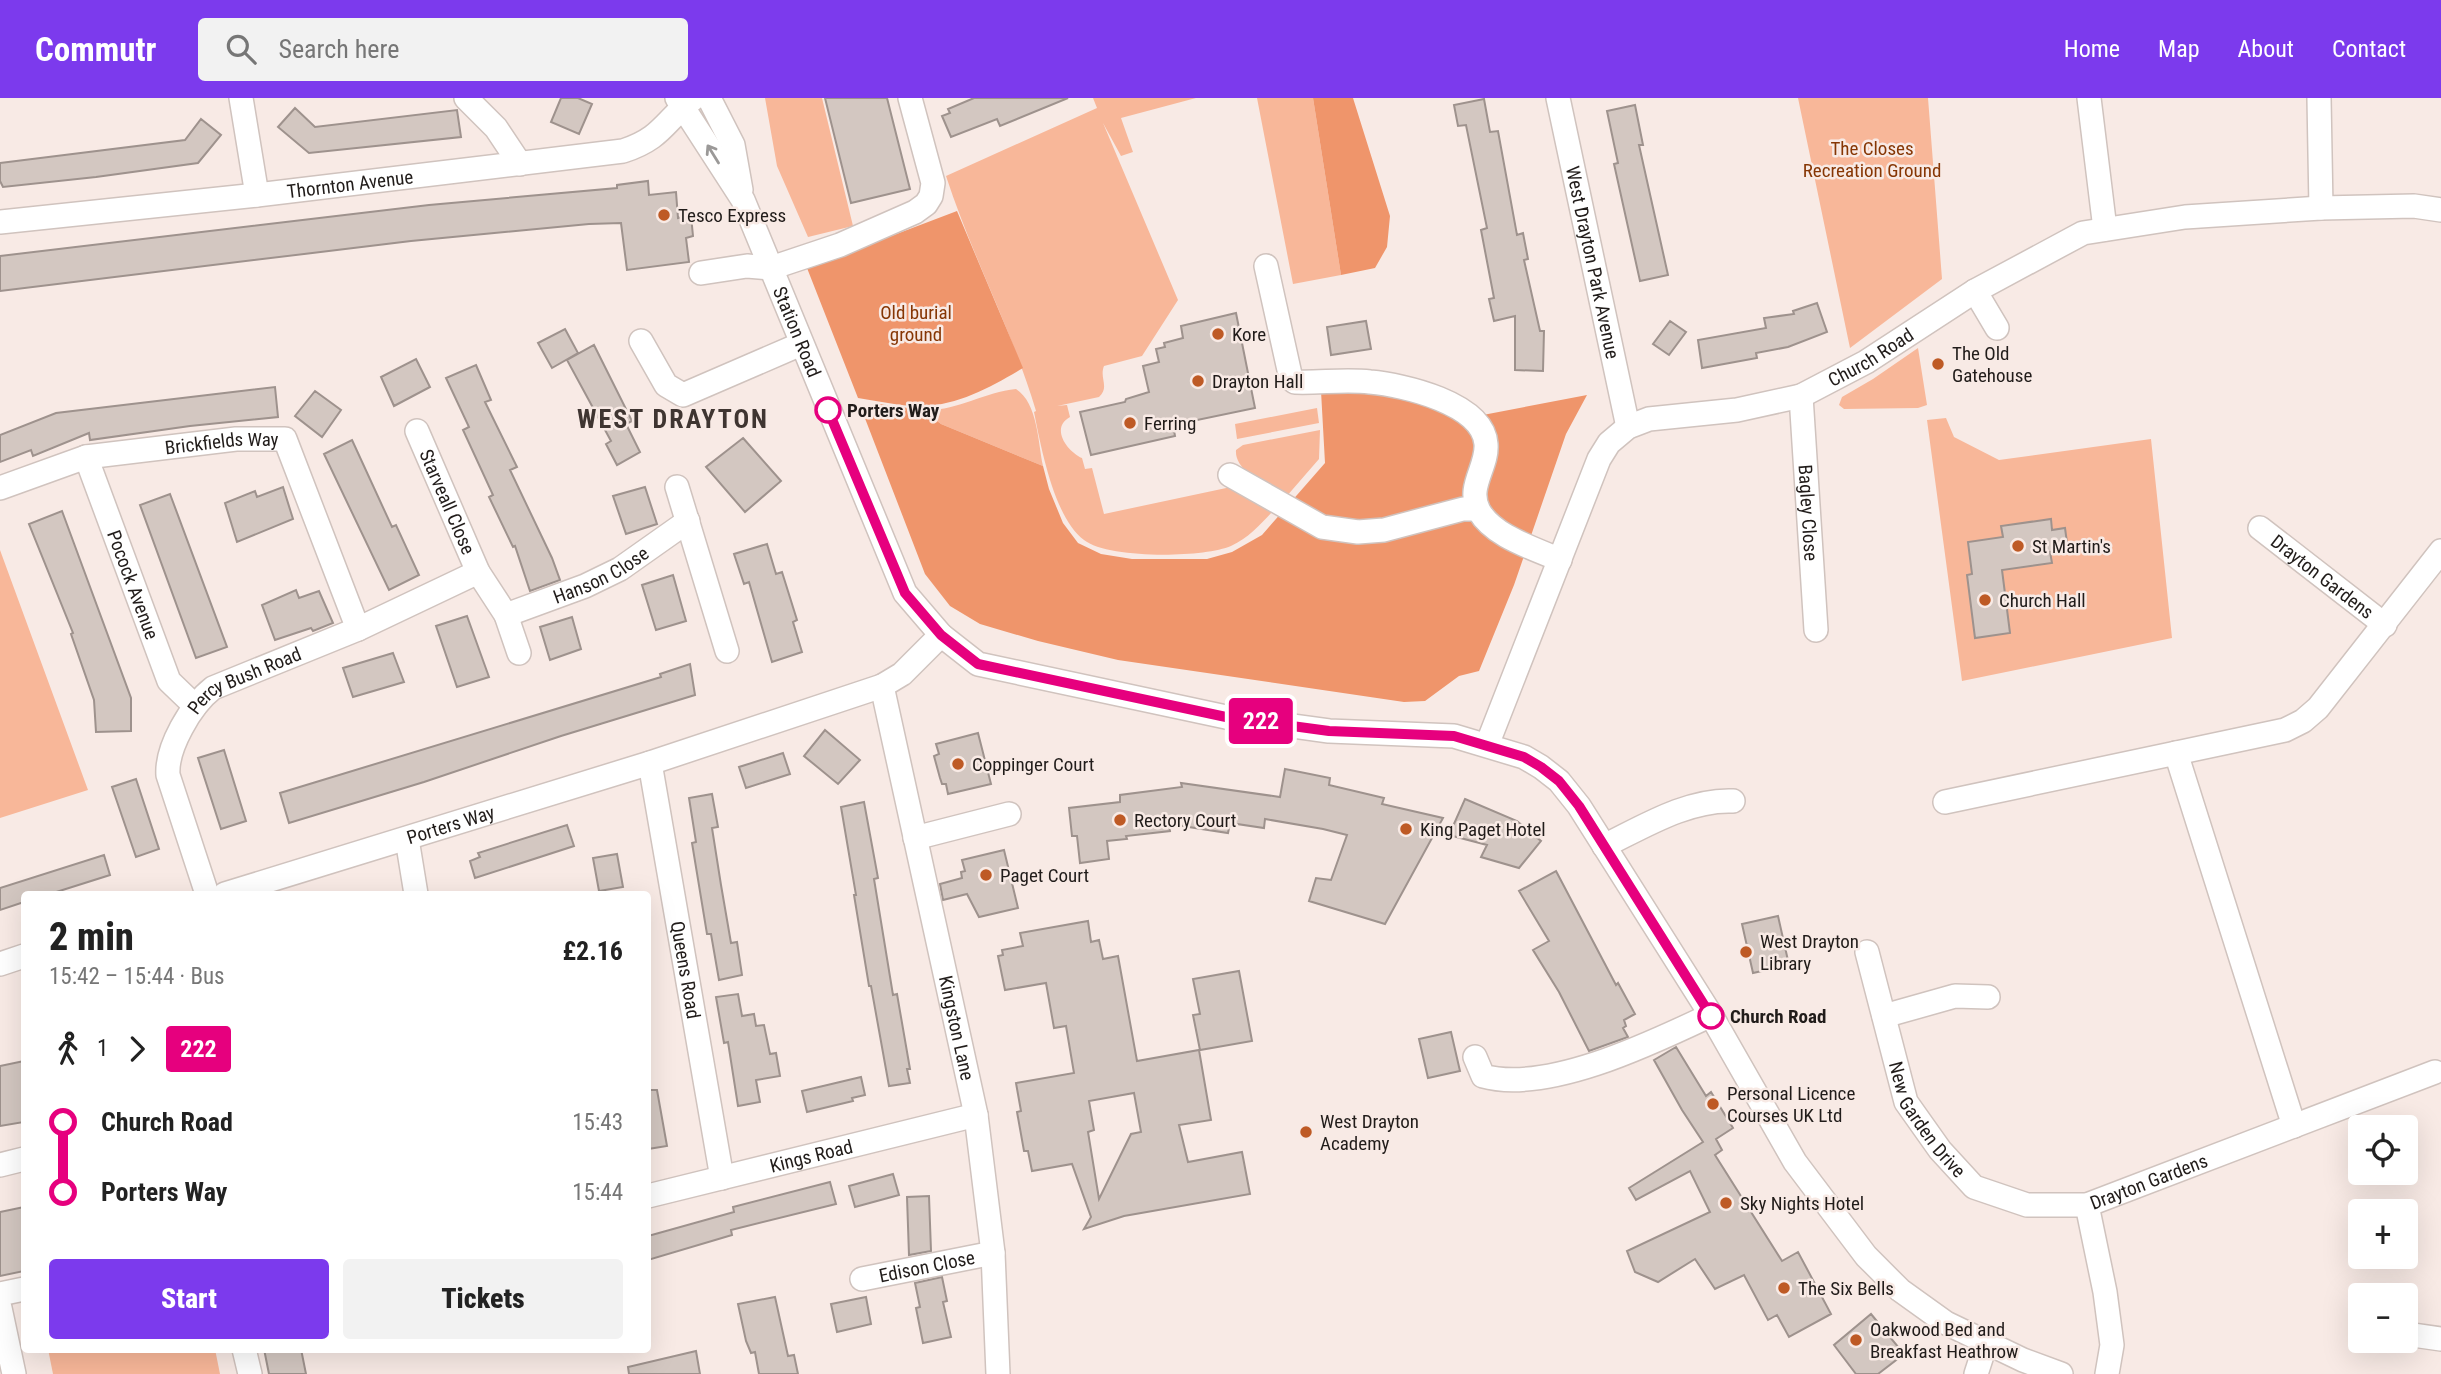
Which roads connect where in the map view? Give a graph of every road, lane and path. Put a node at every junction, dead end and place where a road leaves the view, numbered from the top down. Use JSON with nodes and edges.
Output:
{"nodes":[{"id":1,"x":241,"y":98,"type":"edge"},
{"id":2,"x":466,"y":98,"type":"edge"},
{"id":3,"x":709,"y":98,"type":"edge"},
{"id":4,"x":911,"y":98,"type":"edge"},
{"id":5,"x":1558,"y":98,"type":"edge"},
{"id":6,"x":2089,"y":98,"type":"edge"},
{"id":7,"x":2319,"y":98,"type":"edge"},
{"id":8,"x":685,"y":100,"type":"edge"},
{"id":9,"x":520,"y":164,"type":"junction"},
{"id":10,"x":257,"y":195,"type":"junction"},
{"id":11,"x":743,"y":200,"type":"junction"},
{"id":12,"x":2321,"y":208,"type":"junction"},
{"id":13,"x":2441,"y":210,"type":"edge"},
{"id":14,"x":0,"y":222,"type":"edge"},
{"id":15,"x":2105,"y":229,"type":"junction"},
{"id":16,"x":1266,"y":265,"type":"dead end"},
{"id":17,"x":771,"y":268,"type":"junction"},
{"id":18,"x":701,"y":273,"type":"dead end"},
{"id":19,"x":1975,"y":290,"type":"junction"},
{"id":20,"x":1997,"y":328,"type":"dead end"},
{"id":21,"x":641,"y":341,"type":"dead end"},
{"id":22,"x":802,"y":344,"type":"junction"},
{"id":23,"x":1801,"y":396,"type":"junction"},
{"id":24,"x":1628,"y":426,"type":"junction"},
{"id":25,"x":417,"y":431,"type":"dead end"},
{"id":26,"x":86,"y":457,"type":"junction"},
{"id":27,"x":1230,"y":475,"type":"dead end"},
{"id":28,"x":677,"y":486,"type":"dead end"},
{"id":29,"x":0,"y":488,"type":"edge"},
{"id":30,"x":1477,"y":509,"type":"junction"},
{"id":31,"x":688,"y":521,"type":"junction"},
{"id":32,"x":2260,"y":528,"type":"dead end"},
{"id":33,"x":2441,"y":551,"type":"edge"},
{"id":34,"x":1560,"y":560,"type":"junction"},
{"id":35,"x":478,"y":572,"type":"junction"},
{"id":36,"x":506,"y":615,"type":"junction"},
{"id":37,"x":2385,"y":625,"type":"junction"},
{"id":38,"x":358,"y":629,"type":"junction"},
{"id":39,"x":1816,"y":630,"type":"dead end"},
{"id":40,"x":941,"y":635,"type":"junction"},
{"id":41,"x":727,"y":651,"type":"dead end"},
{"id":42,"x":519,"y":653,"type":"dead end"},
{"id":43,"x":882,"y":686,"type":"junction"},
{"id":44,"x":195,"y":705,"type":"junction"},
{"id":45,"x":1488,"y":745,"type":"junction"},
{"id":46,"x":2176,"y":753,"type":"junction"},
{"id":47,"x":650,"y":763,"type":"junction"},
{"id":48,"x":1733,"y":801,"type":"dead end"},
{"id":49,"x":1945,"y":802,"type":"dead end"},
{"id":50,"x":1009,"y":814,"type":"dead end"},
{"id":51,"x":915,"y":838,"type":"junction"},
{"id":52,"x":407,"y":839,"type":"junction"},
{"id":53,"x":1604,"y":846,"type":"junction"},
{"id":54,"x":206,"y":891,"type":"edge"},
{"id":55,"x":235,"y":891,"type":"edge"},
{"id":56,"x":416,"y":891,"type":"edge"},
{"id":57,"x":1867,"y":952,"type":"dead end"},
{"id":58,"x":1988,"y":997,"type":"dead end"},
{"id":59,"x":1711,"y":1016,"type":"junction"},
{"id":60,"x":1884,"y":1016,"type":"junction"},
{"id":61,"x":1475,"y":1057,"type":"dead end"},
{"id":62,"x":2435,"y":1072,"type":"dead end"},
{"id":63,"x":976,"y":1115,"type":"junction"},
{"id":64,"x":2294,"y":1126,"type":"junction"},
{"id":65,"x":21,"y":1160,"type":"edge"},
{"id":66,"x":0,"y":1165,"type":"edge"},
{"id":67,"x":722,"y":1178,"type":"junction"},
{"id":68,"x":651,"y":1195,"type":"edge"},
{"id":69,"x":2087,"y":1205,"type":"junction"},
{"id":70,"x":993,"y":1253,"type":"junction"},
{"id":71,"x":862,"y":1279,"type":"dead end"},
{"id":72,"x":21,"y":1290,"type":"edge"},
{"id":73,"x":0,"y":1294,"type":"edge"},
{"id":74,"x":0,"y":1308,"type":"edge"},
{"id":75,"x":2418,"y":1336,"type":"edge"},
{"id":76,"x":2441,"y":1339,"type":"edge"},
{"id":77,"x":1986,"y":1343,"type":"junction"},
{"id":78,"x":245,"y":1353,"type":"edge"},
{"id":79,"x":14,"y":1374,"type":"edge"},
{"id":80,"x":250,"y":1374,"type":"edge"},
{"id":81,"x":998,"y":1374,"type":"edge"},
{"id":82,"x":1976,"y":1374,"type":"edge"},
{"id":83,"x":2061,"y":1374,"type":"edge"},
{"id":84,"x":2107,"y":1374,"type":"edge"}],
"edges":[{"from":1,"to":10,"type":"street"},
{"from":2,"to":9,"type":"street"},
{"from":3,"to":11,"type":"street","name":"Station Road"},
{"from":4,"to":17,"type":"street"},
{"from":5,"to":24,"type":"street","name":"West Drayton Park Avenue"},
{"from":6,"to":15,"type":"street"},
{"from":7,"to":12,"type":"street"},
{"from":8,"to":9,"type":"street","name":"Thornton Avenue"},
{"from":11,"to":8,"type":"street","name":"Station Road","one_way":true},
{"from":9,"to":10,"type":"street","name":"Thornton Avenue"},
{"from":10,"to":14,"type":"street","name":"Thornton Avenue"},
{"from":11,"to":17,"type":"street","name":"Station Road"},
{"from":12,"to":13,"type":"street","name":"Church Road"},
{"from":12,"to":15,"type":"street","name":"Church Road"},
{"from":15,"to":19,"type":"street","name":"Church Road"},
{"from":16,"to":30,"type":"street"},
{"from":17,"to":18,"type":"street"},
{"from":17,"to":22,"type":"street","name":"Station Road"},
{"from":19,"to":20,"type":"street"},
{"from":19,"to":23,"type":"street","name":"Church Road"},
{"from":21,"to":22,"type":"street"},
{"from":22,"to":40,"type":"street","name":"Station Road"},
{"from":23,"to":24,"type":"street","name":"Church Road"},
{"from":23,"to":39,"type":"street","name":"Bagley Close"},
{"from":24,"to":34,"type":"street"},
{"from":25,"to":35,"type":"street","name":"Starveall Close"},
{"from":26,"to":29,"type":"street","name":"Brickfields Way"},
{"from":26,"to":38,"type":"street","name":"Brickfields Way"},
{"from":26,"to":44,"type":"street","name":"Pocock Avenue"},
{"from":27,"to":30,"type":"street"},
{"from":28,"to":31,"type":"street"},
{"from":30,"to":34,"type":"street"},
{"from":31,"to":36,"type":"street","name":"Hanson Close"},
{"from":31,"to":41,"type":"street"},
{"from":32,"to":37,"type":"street","name":"Drayton Gardens"},
{"from":33,"to":37,"type":"street","name":"Drayton Gardens"},
{"from":34,"to":45,"type":"street"},
{"from":35,"to":36,"type":"street","name":"Starveall Close"},
{"from":35,"to":38,"type":"street","name":"Percy Bush Road"},
{"from":36,"to":42,"type":"street","name":"Starveall Close"},
{"from":37,"to":46,"type":"street","name":"Drayton Gardens"},
{"from":38,"to":44,"type":"street","name":"Percy Bush Road"},
{"from":40,"to":43,"type":"street","name":"Porters Way"},
{"from":40,"to":45,"type":"street","name":"Station Road"},
{"from":43,"to":47,"type":"street","name":"Porters Way"},
{"from":43,"to":51,"type":"street","name":"Kingston Lane"},
{"from":44,"to":54,"type":"street","name":"Percy Bush Road"},
{"from":45,"to":53,"type":"street","name":"Station Road"},
{"from":46,"to":49,"type":"street","name":"Drayton Gardens"},
{"from":46,"to":64,"type":"street"},
{"from":47,"to":52,"type":"street","name":"Porters Way"},
{"from":47,"to":67,"type":"street","name":"Queens Road"},
{"from":48,"to":53,"type":"street"},
{"from":50,"to":51,"type":"street"},
{"from":51,"to":63,"type":"street","name":"Kingston Lane"},
{"from":52,"to":55,"type":"street","name":"Porters Way"},
{"from":52,"to":56,"type":"street"},
{"from":53,"to":59,"type":"street","name":"Station Road"},
{"from":57,"to":60,"type":"street","name":"New Garden Drive"},
{"from":58,"to":60,"type":"street"},
{"from":59,"to":61,"type":"street"},
{"from":59,"to":77,"type":"street","name":"Station Road"},
{"from":60,"to":69,"type":"street","name":"New Garden Drive"},
{"from":62,"to":64,"type":"street","name":"Drayton Gardens"},
{"from":63,"to":67,"type":"street","name":"Kings Road"},
{"from":63,"to":70,"type":"street","name":"Kingston Lane"},
{"from":64,"to":69,"type":"street","name":"Drayton Gardens"},
{"from":65,"to":66,"type":"street"},
{"from":67,"to":68,"type":"street","name":"Kings Road"},
{"from":69,"to":84,"type":"street","name":"Drayton Gardens"},
{"from":70,"to":71,"type":"street","name":"Edison Close"},
{"from":70,"to":81,"type":"street","name":"Kingston Lane"},
{"from":72,"to":73,"type":"street"},
{"from":74,"to":79,"type":"street"},
{"from":75,"to":76,"type":"street"},
{"from":77,"to":82,"type":"street"},
{"from":77,"to":83,"type":"street","name":"Station Road"},
{"from":78,"to":80,"type":"street"}]}
